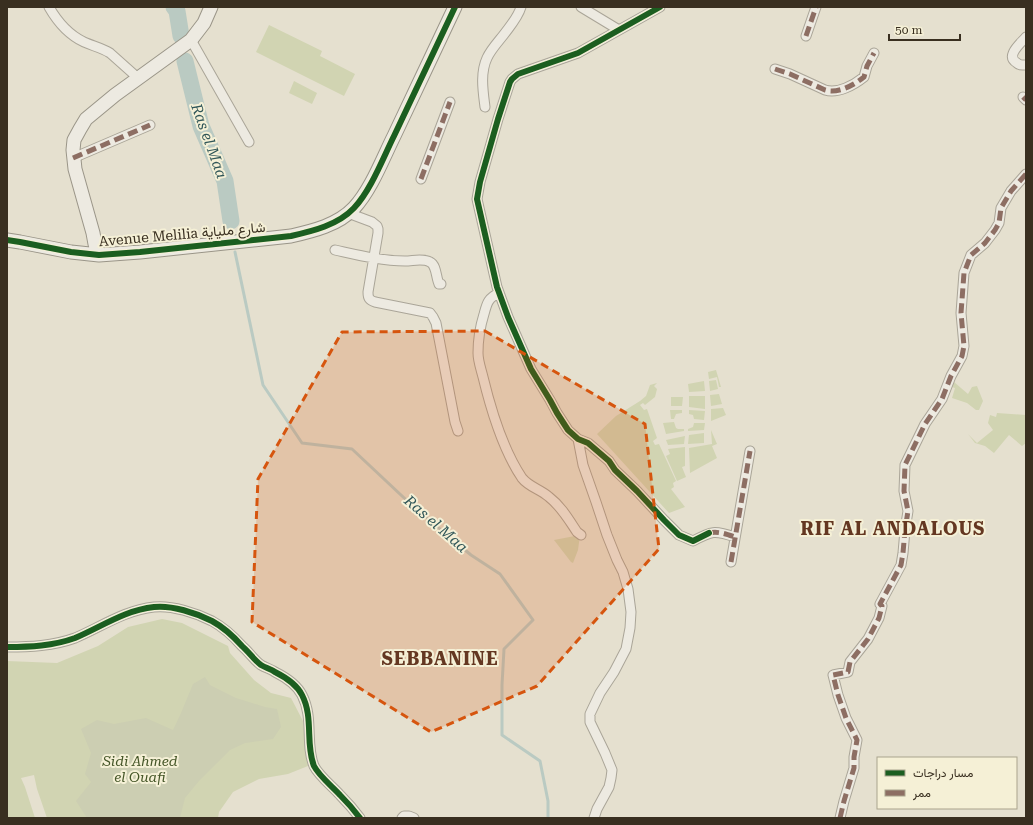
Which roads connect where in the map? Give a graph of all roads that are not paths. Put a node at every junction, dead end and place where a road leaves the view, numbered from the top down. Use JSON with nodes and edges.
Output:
{"nodes":[{"id":1,"x":49,"y":7,"type":"edge"},
{"id":2,"x":211,"y":7,"type":"edge"},
{"id":3,"x":455,"y":7,"type":"edge"},
{"id":4,"x":521,"y":7,"type":"edge"},
{"id":5,"x":581,"y":7,"type":"edge"},
{"id":6,"x":660,"y":7,"type":"edge"},
{"id":7,"x":816,"y":7,"type":"edge"},
{"id":8,"x":619,"y":30,"type":"junction"},
{"id":9,"x":806,"y":36,"type":"dead end"},
{"id":10,"x":1026,"y":37,"type":"edge"},
{"id":11,"x":191,"y":40,"type":"junction"},
{"id":12,"x":874,"y":53,"type":"dead end"},
{"id":13,"x":1026,"y":65,"type":"edge"},
{"id":14,"x":775,"y":69,"type":"dead end"},
{"id":15,"x":138,"y":78,"type":"junction"},
{"id":16,"x":450,"y":102,"type":"dead end"},
{"id":17,"x":484,"y":107,"type":"dead end"},
{"id":18,"x":150,"y":125,"type":"dead end"},
{"id":19,"x":249,"y":142,"type":"dead end"},
{"id":20,"x":73,"y":158,"type":"junction"},
{"id":21,"x":1026,"y":174,"type":"edge"},
{"id":22,"x":421,"y":179,"type":"dead end"},
{"id":23,"x":348,"y":213,"type":"junction"},
{"id":24,"x":7,"y":240,"type":"edge"},
{"id":25,"x":335,"y":250,"type":"dead end"},
{"id":26,"x":99,"y":255,"type":"junction"},
{"id":27,"x":374,"y":258,"type":"junction"},
{"id":28,"x":441,"y":284,"type":"dead end"},
{"id":29,"x":499,"y":293,"type":"junction"},
{"id":30,"x":458,"y":431,"type":"dead end"},
{"id":31,"x":578,"y":439,"type":"junction"},
{"id":32,"x":750,"y":450,"type":"dead end"},
{"id":33,"x":581,"y":536,"type":"dead end"},
{"id":34,"x":735,"y":537,"type":"junction"},
{"id":35,"x":731,"y":562,"type":"dead end"},
{"id":36,"x":7,"y":647,"type":"edge"},
{"id":37,"x":360,"y":818,"type":"edge"},
{"id":38,"x":402,"y":818,"type":"edge"},
{"id":39,"x":414,"y":818,"type":"edge"},
{"id":40,"x":594,"y":818,"type":"edge"},
{"id":41,"x":840,"y":818,"type":"edge"}],
"edges":[{"from":1,"to":15,"type":"street"},
{"from":2,"to":11,"type":"street"},
{"from":3,"to":23,"type":"street","name":"Avenue Melilia شارع ملياية"},
{"from":4,"to":17,"type":"street"},
{"from":5,"to":8,"type":"street"},
{"from":6,"to":8,"type":"street"},
{"from":7,"to":9,"type":"street"},
{"from":8,"to":29,"type":"street"},
{"from":10,"to":13,"type":"street"},
{"from":11,"to":15,"type":"street"},
{"from":11,"to":19,"type":"street"},
{"from":12,"to":14,"type":"street"},
{"from":15,"to":20,"type":"street"},
{"from":16,"to":22,"type":"street"},
{"from":18,"to":20,"type":"street"},
{"from":20,"to":26,"type":"street"},
{"from":21,"to":41,"type":"street"},
{"from":23,"to":26,"type":"street","name":"Avenue Melilia شارع ملياية"},
{"from":23,"to":27,"type":"street"},
{"from":24,"to":26,"type":"street","name":"Avenue Melilia شارع ملياية"},
{"from":25,"to":27,"type":"street"},
{"from":27,"to":28,"type":"street"},
{"from":27,"to":30,"type":"street"},
{"from":29,"to":31,"type":"street"},
{"from":29,"to":33,"type":"street"},
{"from":31,"to":34,"type":"street"},
{"from":31,"to":40,"type":"street"},
{"from":32,"to":34,"type":"street"},
{"from":34,"to":35,"type":"street"},
{"from":36,"to":37,"type":"street"},
{"from":38,"to":39,"type":"street"}]}
